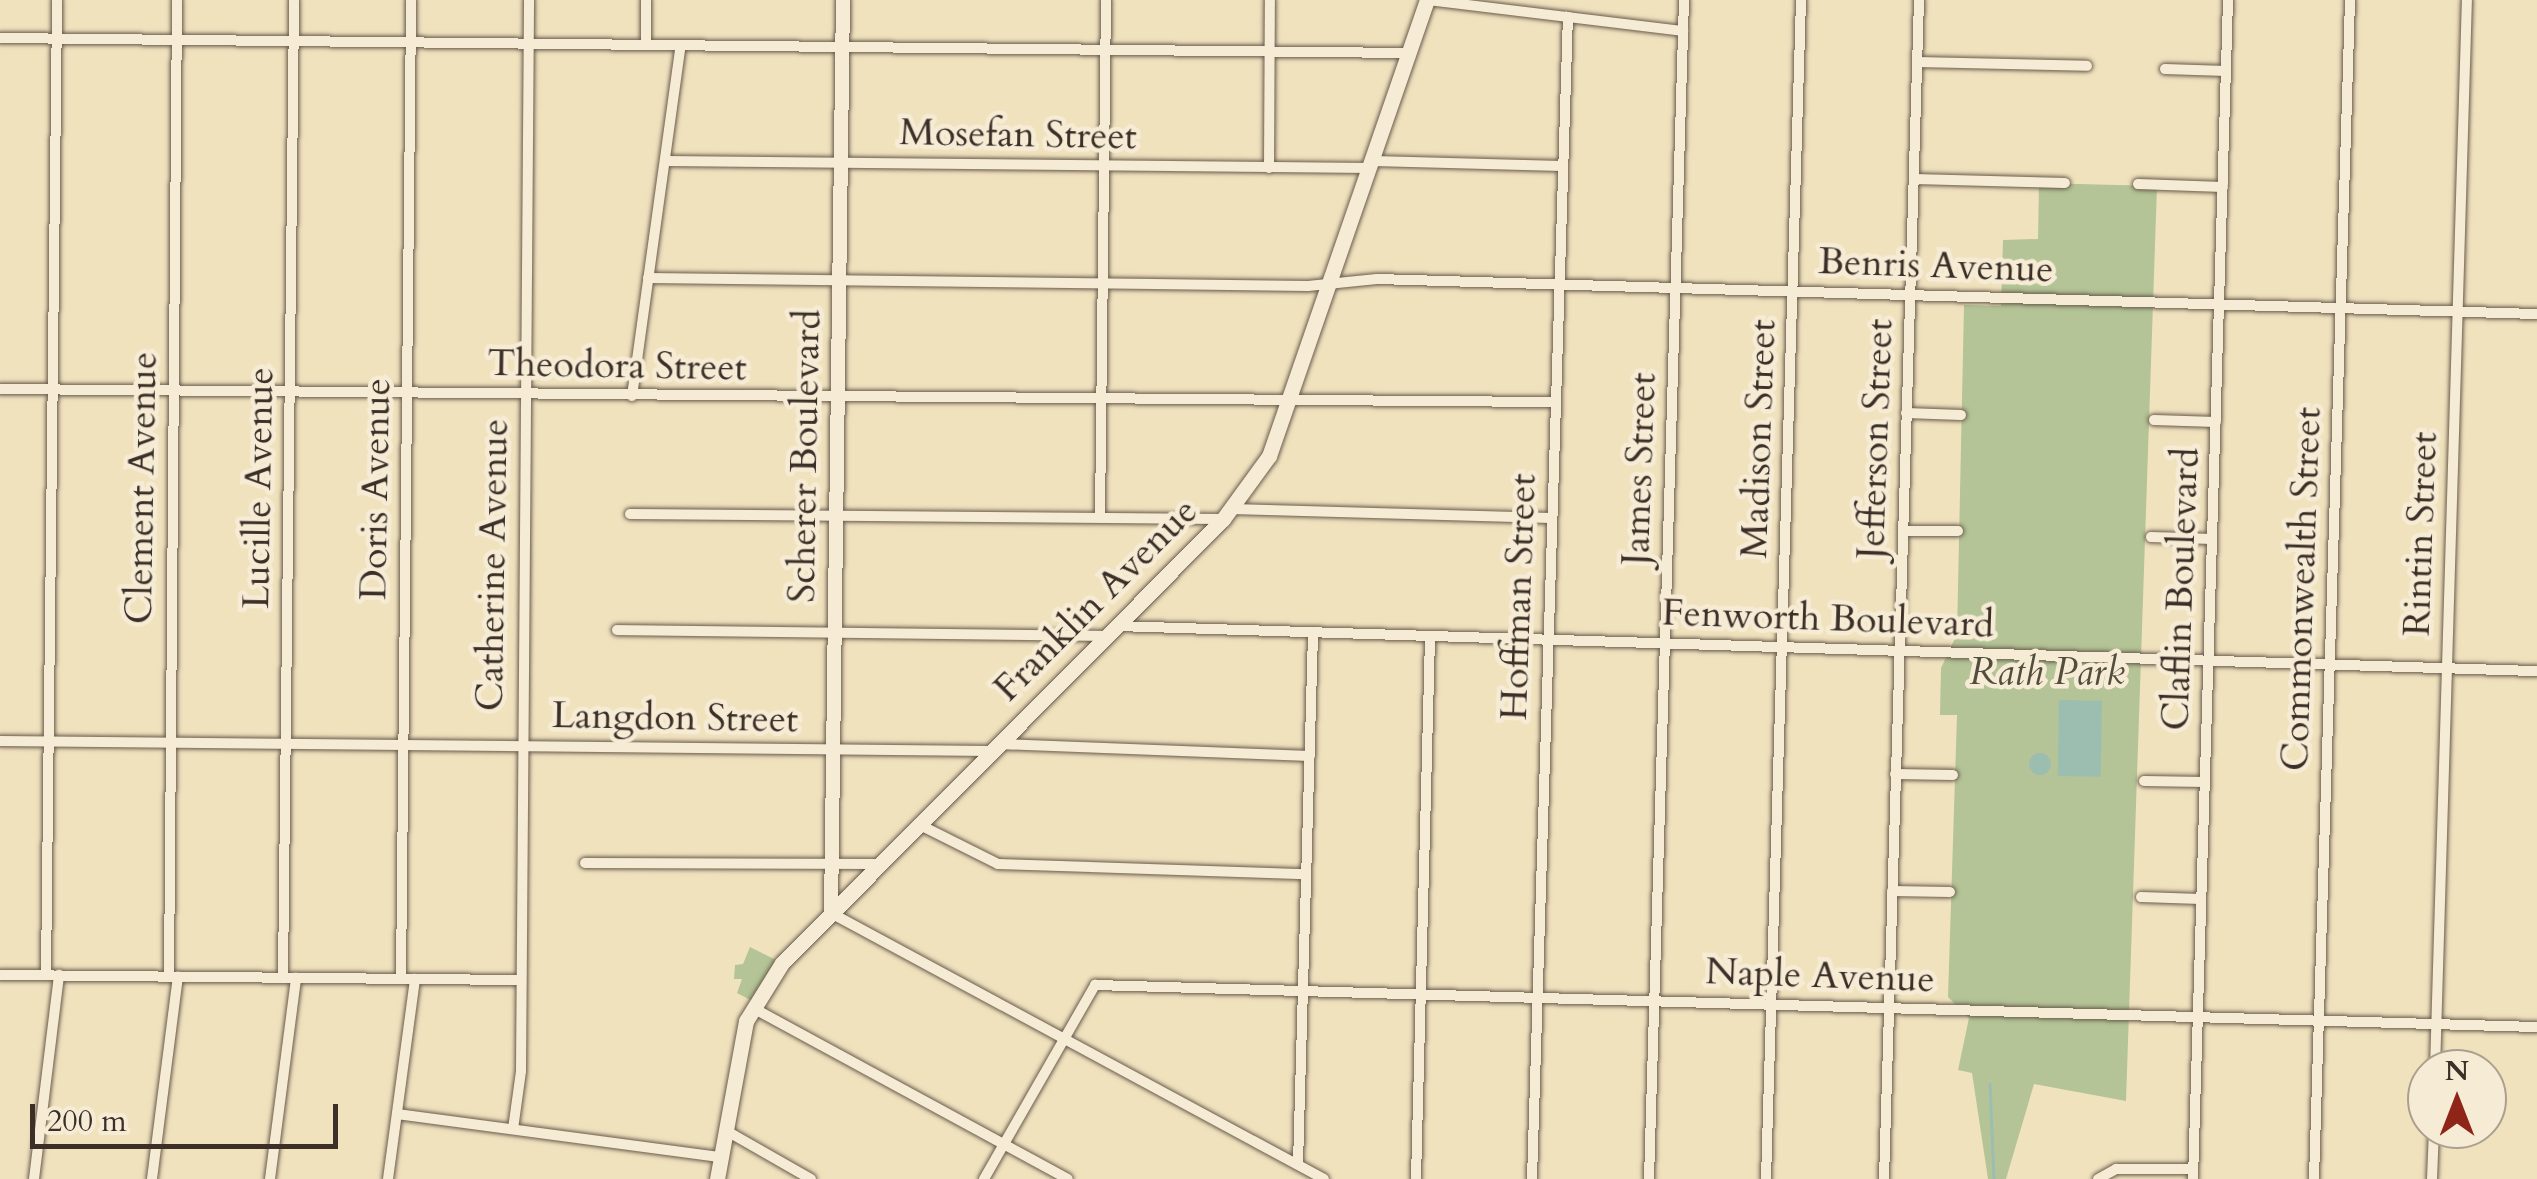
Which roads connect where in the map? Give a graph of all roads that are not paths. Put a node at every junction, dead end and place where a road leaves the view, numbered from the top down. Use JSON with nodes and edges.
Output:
{"nodes":[{"id":1,"x":58,"y":0,"type":"edge"},
{"id":2,"x":177,"y":0,"type":"edge"},
{"id":3,"x":294,"y":0,"type":"edge"},
{"id":4,"x":411,"y":0,"type":"edge"},
{"id":5,"x":528,"y":0,"type":"edge"},
{"id":6,"x":646,"y":0,"type":"edge"},
{"id":7,"x":843,"y":0,"type":"edge"},
{"id":8,"x":1106,"y":0,"type":"edge"},
{"id":9,"x":1270,"y":0,"type":"edge"},
{"id":10,"x":1427,"y":0,"type":"edge"},
{"id":11,"x":1684,"y":0,"type":"edge"},
{"id":12,"x":1801,"y":0,"type":"edge"},
{"id":13,"x":1919,"y":0,"type":"edge"},
{"id":14,"x":2228,"y":0,"type":"edge"},
{"id":15,"x":2350,"y":0,"type":"edge"},
{"id":16,"x":2467,"y":0,"type":"edge"},
{"id":17,"x":1568,"y":17,"type":"junction"},
{"id":18,"x":1683,"y":31,"type":"junction"},
{"id":19,"x":0,"y":38,"type":"edge"},
{"id":20,"x":57,"y":38,"type":"junction"},
{"id":21,"x":176,"y":40,"type":"junction"},
{"id":22,"x":294,"y":41,"type":"junction"},
{"id":23,"x":411,"y":42,"type":"junction"},
{"id":24,"x":528,"y":43,"type":"junction"},
{"id":25,"x":646,"y":45,"type":"junction"},
{"id":26,"x":681,"y":45,"type":"junction"},
{"id":27,"x":842,"y":47,"type":"junction"},
{"id":28,"x":1106,"y":50,"type":"junction"},
{"id":29,"x":1270,"y":51,"type":"junction"},
{"id":30,"x":1409,"y":53,"type":"junction"},
{"id":31,"x":1917,"y":62,"type":"junction"},
{"id":32,"x":2088,"y":66,"type":"dead end"},
{"id":33,"x":2165,"y":69,"type":"dead end"},
{"id":34,"x":2226,"y":70,"type":"junction"},
{"id":35,"x":665,"y":161,"type":"junction"},
{"id":36,"x":841,"y":164,"type":"junction"},
{"id":37,"x":1372,"y":165,"type":"junction"},
{"id":38,"x":1104,"y":166,"type":"junction"},
{"id":39,"x":1562,"y":166,"type":"junction"},
{"id":40,"x":1268,"y":168,"type":"junction"},
{"id":41,"x":1914,"y":178,"type":"junction"},
{"id":42,"x":2066,"y":182,"type":"dead end"},
{"id":43,"x":2138,"y":184,"type":"dead end"},
{"id":44,"x":2223,"y":187,"type":"junction"},
{"id":45,"x":648,"y":278,"type":"junction"},
{"id":46,"x":840,"y":281,"type":"junction"},
{"id":47,"x":1333,"y":282,"type":"junction"},
{"id":48,"x":1103,"y":283,"type":"junction"},
{"id":49,"x":1558,"y":285,"type":"junction"},
{"id":50,"x":1676,"y":289,"type":"junction"},
{"id":51,"x":1793,"y":292,"type":"junction"},
{"id":52,"x":1910,"y":296,"type":"junction"},
{"id":53,"x":2219,"y":305,"type":"junction"},
{"id":54,"x":2341,"y":308,"type":"junction"},
{"id":55,"x":2458,"y":312,"type":"junction"},
{"id":56,"x":2537,"y":314,"type":"edge"},
{"id":57,"x":0,"y":389,"type":"edge"},
{"id":58,"x":53,"y":390,"type":"junction"},
{"id":59,"x":173,"y":391,"type":"junction"},
{"id":60,"x":290,"y":392,"type":"junction"},
{"id":61,"x":407,"y":393,"type":"junction"},
{"id":62,"x":525,"y":395,"type":"junction"},
{"id":63,"x":632,"y":396,"type":"junction"},
{"id":64,"x":839,"y":398,"type":"junction"},
{"id":65,"x":1293,"y":399,"type":"junction"},
{"id":66,"x":1102,"y":401,"type":"junction"},
{"id":67,"x":1554,"y":402,"type":"junction"},
{"id":68,"x":1906,"y":413,"type":"junction"},
{"id":69,"x":1962,"y":415,"type":"dead end"},
{"id":70,"x":2154,"y":420,"type":"dead end"},
{"id":71,"x":2216,"y":422,"type":"junction"},
{"id":72,"x":630,"y":514,"type":"dead end"},
{"id":73,"x":1227,"y":514,"type":"junction"},
{"id":74,"x":838,"y":515,"type":"junction"},
{"id":75,"x":1100,"y":517,"type":"junction"},
{"id":76,"x":1551,"y":518,"type":"junction"},
{"id":77,"x":1903,"y":531,"type":"junction"},
{"id":78,"x":1958,"y":531,"type":"dead end"},
{"id":79,"x":2151,"y":537,"type":"dead end"},
{"id":80,"x":2212,"y":539,"type":"junction"},
{"id":81,"x":617,"y":630,"type":"dead end"},
{"id":82,"x":1112,"y":631,"type":"junction"},
{"id":83,"x":836,"y":632,"type":"junction"},
{"id":84,"x":1314,"y":634,"type":"junction"},
{"id":85,"x":1430,"y":637,"type":"junction"},
{"id":86,"x":1548,"y":641,"type":"junction"},
{"id":87,"x":1665,"y":644,"type":"junction"},
{"id":88,"x":1782,"y":648,"type":"junction"},
{"id":89,"x":1899,"y":652,"type":"junction"},
{"id":90,"x":2208,"y":661,"type":"junction"},
{"id":91,"x":2330,"y":664,"type":"junction"},
{"id":92,"x":2447,"y":668,"type":"junction"},
{"id":93,"x":2537,"y":671,"type":"edge"},
{"id":94,"x":0,"y":741,"type":"edge"},
{"id":95,"x":50,"y":741,"type":"junction"},
{"id":96,"x":169,"y":742,"type":"junction"},
{"id":97,"x":286,"y":744,"type":"junction"},
{"id":98,"x":404,"y":745,"type":"junction"},
{"id":99,"x":521,"y":746,"type":"junction"},
{"id":100,"x":994,"y":748,"type":"junction"},
{"id":101,"x":836,"y":749,"type":"junction"},
{"id":102,"x":1310,"y":756,"type":"junction"},
{"id":103,"x":1895,"y":774,"type":"junction"},
{"id":104,"x":1952,"y":776,"type":"dead end"},
{"id":105,"x":2144,"y":781,"type":"dead end"},
{"id":106,"x":2205,"y":782,"type":"junction"},
{"id":107,"x":918,"y":824,"type":"junction"},
{"id":108,"x":584,"y":863,"type":"dead end"},
{"id":109,"x":833,"y":864,"type":"junction"},
{"id":110,"x":879,"y":864,"type":"junction"},
{"id":111,"x":1306,"y":874,"type":"junction"},
{"id":112,"x":1892,"y":891,"type":"junction"},
{"id":113,"x":1950,"y":892,"type":"dead end"},
{"id":114,"x":2140,"y":897,"type":"dead end"},
{"id":115,"x":2201,"y":898,"type":"junction"},
{"id":116,"x":831,"y":913,"type":"junction"},
{"id":117,"x":0,"y":975,"type":"edge"},
{"id":118,"x":46,"y":975,"type":"junction"},
{"id":119,"x":59,"y":976,"type":"junction"},
{"id":120,"x":174,"y":977,"type":"junction"},
{"id":121,"x":283,"y":977,"type":"junction"},
{"id":122,"x":296,"y":978,"type":"junction"},
{"id":123,"x":401,"y":978,"type":"junction"},
{"id":124,"x":415,"y":978,"type":"junction"},
{"id":125,"x":518,"y":980,"type":"junction"},
{"id":126,"x":1303,"y":990,"type":"junction"},
{"id":127,"x":1420,"y":994,"type":"junction"},
{"id":128,"x":1537,"y":997,"type":"junction"},
{"id":129,"x":1654,"y":1001,"type":"junction"},
{"id":130,"x":1771,"y":1004,"type":"junction"},
{"id":131,"x":753,"y":1008,"type":"junction"},
{"id":132,"x":1888,"y":1008,"type":"junction"},
{"id":133,"x":2198,"y":1017,"type":"junction"},
{"id":134,"x":2319,"y":1021,"type":"junction"},
{"id":135,"x":2437,"y":1024,"type":"junction"},
{"id":136,"x":2537,"y":1027,"type":"edge"},
{"id":137,"x":1061,"y":1037,"type":"junction"},
{"id":138,"x":2436,"y":1049,"type":"edge"},
{"id":139,"x":397,"y":1114,"type":"junction"},
{"id":140,"x":513,"y":1130,"type":"junction"},
{"id":141,"x":725,"y":1130,"type":"junction"},
{"id":142,"x":1003,"y":1144,"type":"junction"},
{"id":143,"x":2433,"y":1149,"type":"edge"},
{"id":144,"x":720,"y":1157,"type":"junction"},
{"id":145,"x":1298,"y":1164,"type":"junction"},
{"id":146,"x":2193,"y":1174,"type":"edge"},
{"id":147,"x":34,"y":1179,"type":"edge"},
{"id":148,"x":152,"y":1179,"type":"edge"},
{"id":149,"x":270,"y":1179,"type":"edge"},
{"id":150,"x":388,"y":1179,"type":"edge"},
{"id":151,"x":717,"y":1179,"type":"edge"},
{"id":152,"x":811,"y":1179,"type":"edge"},
{"id":153,"x":984,"y":1179,"type":"edge"},
{"id":154,"x":1068,"y":1179,"type":"edge"},
{"id":155,"x":1324,"y":1179,"type":"edge"},
{"id":156,"x":1416,"y":1179,"type":"edge"},
{"id":157,"x":1532,"y":1179,"type":"edge"},
{"id":158,"x":1649,"y":1179,"type":"edge"},
{"id":159,"x":1766,"y":1179,"type":"edge"},
{"id":160,"x":1884,"y":1179,"type":"edge"},
{"id":161,"x":2098,"y":1179,"type":"edge"},
{"id":162,"x":2314,"y":1179,"type":"edge"},
{"id":163,"x":2432,"y":1179,"type":"edge"}],
"edges":[{"from":1,"to":20,"type":"street"},
{"from":2,"to":21,"type":"street","name":"Clement Avenue"},
{"from":3,"to":22,"type":"street","name":"Lucille Avenue"},
{"from":4,"to":23,"type":"street","name":"Doris Avenue"},
{"from":5,"to":24,"type":"street","name":"Catherine Avenue"},
{"from":6,"to":25,"type":"street"},
{"from":7,"to":27,"type":"street","name":"Scherer Boulevard"},
{"from":8,"to":28,"type":"street"},
{"from":9,"to":29,"type":"street"},
{"from":10,"to":17,"type":"street"},
{"from":10,"to":30,"type":"main road","name":"Franklin Avenue"},
{"from":11,"to":18,"type":"street","name":"James Street"},
{"from":12,"to":51,"type":"street","name":"Madison Street"},
{"from":13,"to":31,"type":"street","name":"Jefferson Street"},
{"from":14,"to":34,"type":"street","name":"Claflin Boulevard"},
{"from":15,"to":54,"type":"street","name":"Commonwealth Street"},
{"from":16,"to":55,"type":"street","name":"Rintin Street"},
{"from":17,"to":18,"type":"street"},
{"from":17,"to":39,"type":"street","name":"Hoffman Street"},
{"from":18,"to":50,"type":"street","name":"James Street"},
{"from":19,"to":20,"type":"street"},
{"from":20,"to":21,"type":"street"},
{"from":20,"to":58,"type":"street"},
{"from":21,"to":22,"type":"street"},
{"from":21,"to":59,"type":"street","name":"Clement Avenue"},
{"from":22,"to":23,"type":"street"},
{"from":22,"to":60,"type":"street","name":"Lucille Avenue"},
{"from":23,"to":24,"type":"street"},
{"from":23,"to":61,"type":"street","name":"Doris Avenue"},
{"from":24,"to":25,"type":"street"},
{"from":24,"to":62,"type":"street","name":"Catherine Avenue"},
{"from":25,"to":26,"type":"street"},
{"from":26,"to":27,"type":"street"},
{"from":26,"to":35,"type":"street"},
{"from":27,"to":28,"type":"street"},
{"from":27,"to":36,"type":"street","name":"Scherer Boulevard"},
{"from":28,"to":29,"type":"street"},
{"from":28,"to":38,"type":"street"},
{"from":29,"to":30,"type":"street"},
{"from":29,"to":40,"type":"street"},
{"from":30,"to":37,"type":"main road","name":"Franklin Avenue"},
{"from":31,"to":32,"type":"street"},
{"from":31,"to":41,"type":"street","name":"Jefferson Street"},
{"from":33,"to":34,"type":"street"},
{"from":34,"to":44,"type":"street","name":"Claflin Boulevard"},
{"from":35,"to":36,"type":"street","name":"Mosefan Street"},
{"from":35,"to":45,"type":"street"},
{"from":36,"to":38,"type":"street","name":"Mosefan Street"},
{"from":36,"to":46,"type":"street","name":"Scherer Boulevard"},
{"from":37,"to":39,"type":"street","name":"Mosefan Street"},
{"from":37,"to":40,"type":"street","name":"Mosefan Street"},
{"from":37,"to":47,"type":"main road","name":"Franklin Avenue"},
{"from":38,"to":40,"type":"street","name":"Mosefan Street"},
{"from":38,"to":48,"type":"street"},
{"from":39,"to":49,"type":"street","name":"Hoffman Street"},
{"from":41,"to":42,"type":"street"},
{"from":41,"to":52,"type":"street","name":"Jefferson Street"},
{"from":43,"to":44,"type":"street"},
{"from":44,"to":53,"type":"street","name":"Claflin Boulevard"},
{"from":45,"to":46,"type":"street","name":"Benris Avenue"},
{"from":45,"to":63,"type":"street"},
{"from":46,"to":48,"type":"street","name":"Benris Avenue"},
{"from":46,"to":64,"type":"street","name":"Scherer Boulevard"},
{"from":47,"to":48,"type":"street","name":"Benris Avenue"},
{"from":47,"to":49,"type":"street","name":"Benris Avenue"},
{"from":47,"to":65,"type":"main road","name":"Franklin Avenue"},
{"from":48,"to":66,"type":"street"},
{"from":49,"to":50,"type":"street","name":"Benris Avenue"},
{"from":49,"to":67,"type":"street","name":"Hoffman Street"},
{"from":50,"to":51,"type":"street","name":"Benris Avenue"},
{"from":50,"to":87,"type":"street","name":"James Street"},
{"from":51,"to":52,"type":"street","name":"Benris Avenue"},
{"from":51,"to":88,"type":"street","name":"Madison Street"},
{"from":52,"to":53,"type":"street","name":"Benris Avenue"},
{"from":52,"to":68,"type":"street","name":"Jefferson Street"},
{"from":53,"to":54,"type":"street","name":"Benris Avenue"},
{"from":53,"to":71,"type":"street","name":"Claflin Boulevard"},
{"from":54,"to":55,"type":"street","name":"Benris Avenue"},
{"from":54,"to":91,"type":"street","name":"Commonwealth Street"},
{"from":55,"to":56,"type":"street","name":"Benris Avenue"},
{"from":55,"to":92,"type":"street","name":"Rintin Street"},
{"from":57,"to":58,"type":"street","name":"Theodora Street"},
{"from":58,"to":59,"type":"street","name":"Theodora Street"},
{"from":58,"to":95,"type":"street"},
{"from":59,"to":60,"type":"street","name":"Theodora Street"},
{"from":59,"to":96,"type":"street","name":"Clement Avenue"},
{"from":60,"to":61,"type":"street","name":"Theodora Street"},
{"from":60,"to":97,"type":"street","name":"Lucille Avenue"},
{"from":61,"to":62,"type":"street","name":"Theodora Street"},
{"from":61,"to":98,"type":"street","name":"Doris Avenue"},
{"from":62,"to":63,"type":"street","name":"Theodora Street"},
{"from":62,"to":99,"type":"street","name":"Catherine Avenue"},
{"from":63,"to":64,"type":"street","name":"Theodora Street"},
{"from":64,"to":66,"type":"street","name":"Theodora Street"},
{"from":64,"to":74,"type":"street","name":"Scherer Boulevard"},
{"from":65,"to":66,"type":"street","name":"Theodora Street"},
{"from":65,"to":67,"type":"street","name":"Theodora Street"},
{"from":65,"to":73,"type":"main road","name":"Franklin Avenue"},
{"from":66,"to":75,"type":"street"},
{"from":67,"to":76,"type":"street","name":"Hoffman Street"},
{"from":68,"to":69,"type":"street"},
{"from":68,"to":77,"type":"street","name":"Jefferson Street"},
{"from":70,"to":71,"type":"street"},
{"from":71,"to":80,"type":"street","name":"Claflin Boulevard"},
{"from":72,"to":74,"type":"street"},
{"from":73,"to":75,"type":"street"},
{"from":73,"to":76,"type":"street"},
{"from":73,"to":82,"type":"main road","name":"Franklin Avenue"},
{"from":74,"to":75,"type":"street"},
{"from":74,"to":83,"type":"street","name":"Scherer Boulevard"},
{"from":76,"to":86,"type":"street","name":"Hoffman Street"},
{"from":77,"to":78,"type":"street"},
{"from":77,"to":89,"type":"street","name":"Jefferson Street"},
{"from":79,"to":80,"type":"street"},
{"from":80,"to":90,"type":"street","name":"Claflin Boulevard"},
{"from":81,"to":83,"type":"street","name":"Fenworth Boulevard"},
{"from":82,"to":83,"type":"street","name":"Fenworth Boulevard"},
{"from":82,"to":84,"type":"street","name":"Fenworth Boulevard"},
{"from":82,"to":100,"type":"main road","name":"Franklin Avenue"},
{"from":83,"to":101,"type":"street","name":"Scherer Boulevard"},
{"from":84,"to":85,"type":"street","name":"Fenworth Boulevard"},
{"from":84,"to":102,"type":"street"},
{"from":85,"to":86,"type":"street","name":"Fenworth Boulevard"},
{"from":85,"to":127,"type":"street"},
{"from":86,"to":87,"type":"street","name":"Fenworth Boulevard"},
{"from":86,"to":128,"type":"street","name":"Hoffman Street"},
{"from":87,"to":88,"type":"street","name":"Fenworth Boulevard"},
{"from":87,"to":129,"type":"street","name":"James Street"},
{"from":88,"to":89,"type":"street","name":"Fenworth Boulevard"},
{"from":88,"to":130,"type":"street","name":"Madison Street"},
{"from":89,"to":90,"type":"street","name":"Fenworth Boulevard"},
{"from":89,"to":103,"type":"street","name":"Jefferson Street"},
{"from":90,"to":91,"type":"street","name":"Fenworth Boulevard"},
{"from":90,"to":106,"type":"street","name":"Claflin Boulevard"},
{"from":91,"to":92,"type":"street","name":"Fenworth Boulevard"},
{"from":91,"to":134,"type":"street","name":"Commonwealth Street"},
{"from":92,"to":93,"type":"street","name":"Fenworth Boulevard"},
{"from":92,"to":135,"type":"street","name":"Rintin Street"},
{"from":94,"to":95,"type":"street","name":"Langdon Street"},
{"from":95,"to":96,"type":"street","name":"Langdon Street"},
{"from":95,"to":118,"type":"street"},
{"from":96,"to":97,"type":"street","name":"Langdon Street"},
{"from":96,"to":120,"type":"street","name":"Clement Avenue"},
{"from":97,"to":98,"type":"street","name":"Langdon Street"},
{"from":97,"to":121,"type":"street","name":"Lucille Avenue"},
{"from":98,"to":99,"type":"street","name":"Langdon Street"},
{"from":98,"to":123,"type":"street","name":"Doris Avenue"},
{"from":99,"to":101,"type":"street","name":"Langdon Street"},
{"from":99,"to":125,"type":"street","name":"Catherine Avenue"},
{"from":100,"to":101,"type":"street","name":"Langdon Street"},
{"from":100,"to":102,"type":"street","name":"Langdon Street"},
{"from":100,"to":107,"type":"main road","name":"Franklin Avenue"},
{"from":101,"to":109,"type":"street","name":"Scherer Boulevard"},
{"from":102,"to":111,"type":"street"},
{"from":103,"to":104,"type":"street"},
{"from":103,"to":112,"type":"street","name":"Jefferson Street"},
{"from":105,"to":106,"type":"street"},
{"from":106,"to":115,"type":"street","name":"Claflin Boulevard"},
{"from":107,"to":110,"type":"main road","name":"Franklin Avenue"},
{"from":107,"to":111,"type":"street"},
{"from":108,"to":109,"type":"street"},
{"from":109,"to":110,"type":"street"},
{"from":109,"to":116,"type":"street","name":"Scherer Boulevard"},
{"from":110,"to":116,"type":"main road","name":"Franklin Avenue"},
{"from":111,"to":126,"type":"street"},
{"from":112,"to":113,"type":"street"},
{"from":112,"to":132,"type":"street","name":"Jefferson Street"},
{"from":114,"to":115,"type":"street"},
{"from":115,"to":133,"type":"street","name":"Claflin Boulevard"},
{"from":116,"to":131,"type":"main road","name":"Franklin Avenue"},
{"from":116,"to":137,"type":"street"},
{"from":117,"to":118,"type":"street"},
{"from":118,"to":119,"type":"street"},
{"from":119,"to":120,"type":"street"},
{"from":119,"to":147,"type":"street"},
{"from":120,"to":121,"type":"street"},
{"from":120,"to":148,"type":"street","name":"Clement Avenue"},
{"from":121,"to":122,"type":"street"},
{"from":122,"to":123,"type":"street"},
{"from":122,"to":149,"type":"street"},
{"from":123,"to":124,"type":"street"},
{"from":124,"to":125,"type":"street"},
{"from":124,"to":139,"type":"street"},
{"from":125,"to":140,"type":"street","name":"Catherine Avenue"},
{"from":126,"to":127,"type":"street","name":"Naple Avenue"},
{"from":126,"to":137,"type":"street","name":"Naple Avenue"},
{"from":126,"to":145,"type":"street"},
{"from":127,"to":128,"type":"street","name":"Naple Avenue"},
{"from":127,"to":156,"type":"street"},
{"from":128,"to":129,"type":"street","name":"Naple Avenue"},
{"from":128,"to":157,"type":"street","name":"Hoffman Street"},
{"from":129,"to":130,"type":"street","name":"Naple Avenue"},
{"from":129,"to":158,"type":"street","name":"James Street"},
{"from":130,"to":132,"type":"street","name":"Naple Avenue"},
{"from":130,"to":159,"type":"street","name":"Madison Street"},
{"from":131,"to":141,"type":"main road","name":"Franklin Avenue"},
{"from":131,"to":142,"type":"street"},
{"from":132,"to":133,"type":"street","name":"Naple Avenue"},
{"from":132,"to":160,"type":"street","name":"Jefferson Street"},
{"from":133,"to":134,"type":"street","name":"Naple Avenue"},
{"from":133,"to":146,"type":"street","name":"Claflin Boulevard"},
{"from":134,"to":135,"type":"street","name":"Naple Avenue"},
{"from":134,"to":162,"type":"street","name":"Commonwealth Street"},
{"from":135,"to":136,"type":"street","name":"Naple Avenue"},
{"from":135,"to":138,"type":"street","name":"Rintin Street"},
{"from":137,"to":142,"type":"street"},
{"from":137,"to":145,"type":"street"},
{"from":139,"to":140,"type":"street"},
{"from":139,"to":150,"type":"street"},
{"from":140,"to":144,"type":"street"},
{"from":141,"to":144,"type":"main road","name":"Franklin Avenue"},
{"from":141,"to":152,"type":"street"},
{"from":142,"to":153,"type":"street"},
{"from":142,"to":154,"type":"street"},
{"from":143,"to":163,"type":"street"},
{"from":144,"to":151,"type":"main road","name":"Franklin Avenue"},
{"from":145,"to":155,"type":"street"},
{"from":146,"to":161,"type":"street"}]}
